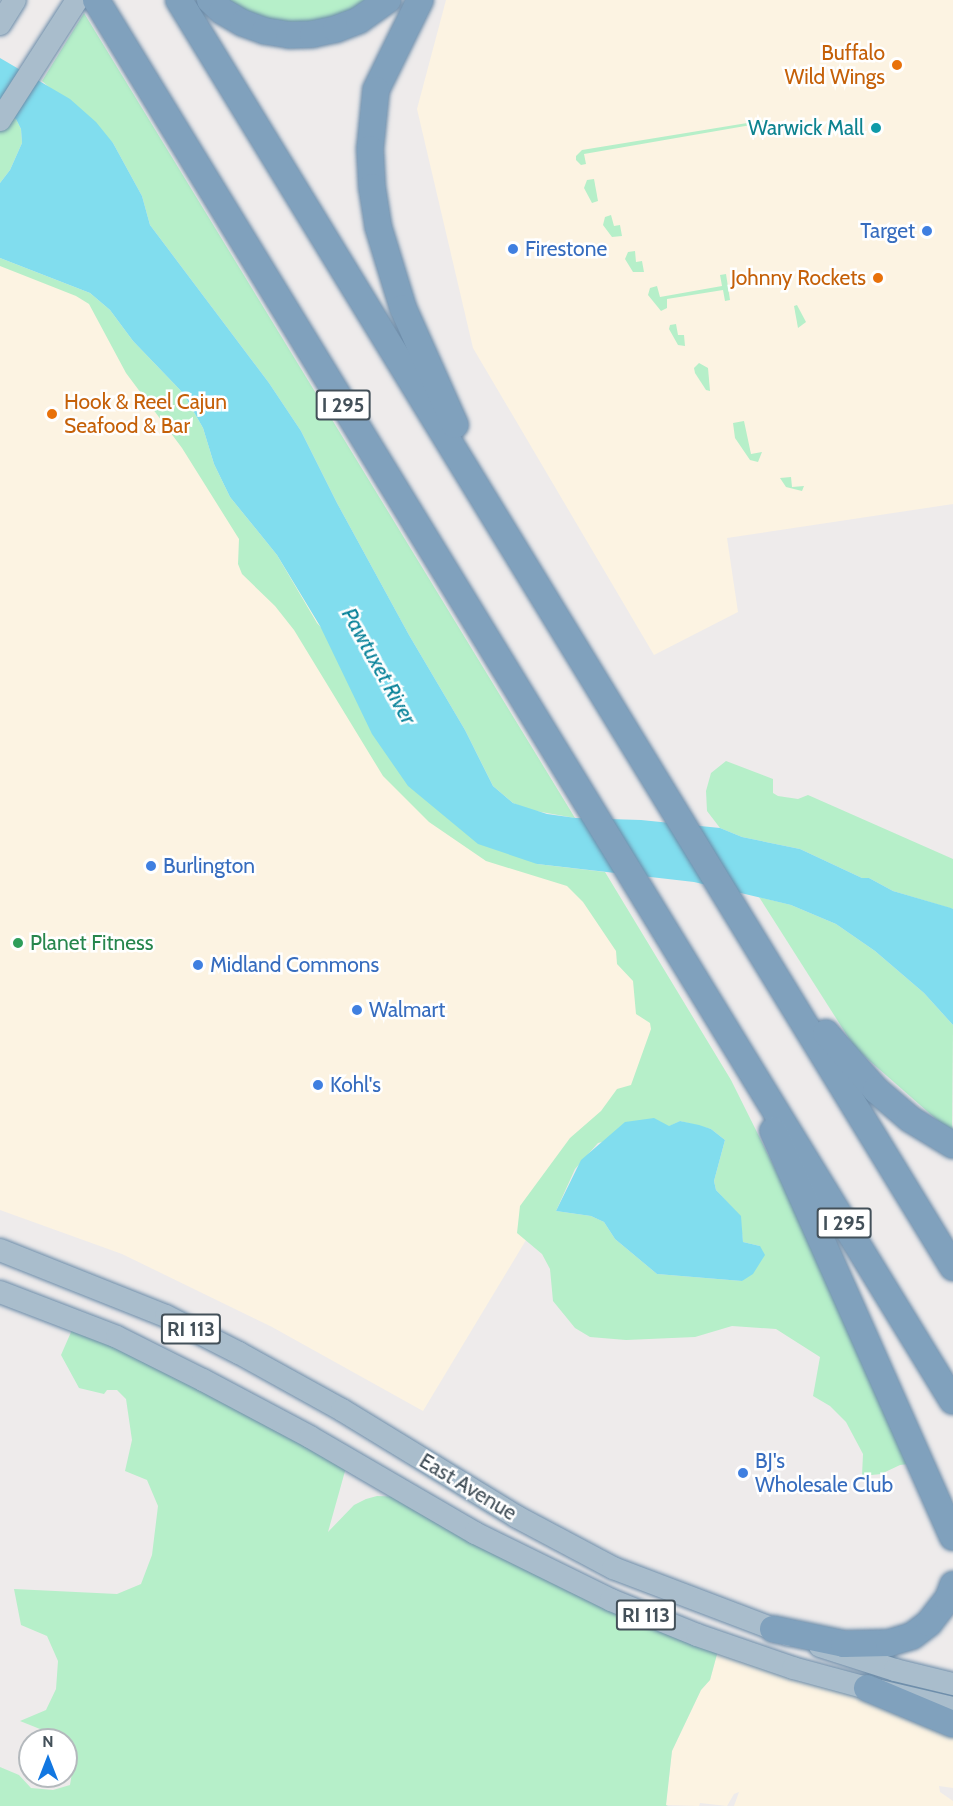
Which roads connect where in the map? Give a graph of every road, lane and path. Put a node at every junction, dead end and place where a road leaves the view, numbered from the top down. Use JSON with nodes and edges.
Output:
{"nodes":[{"id":1,"x":77,"y":0,"type":"edge"},
{"id":2,"x":96,"y":0,"type":"edge"},
{"id":3,"x":179,"y":0,"type":"edge"},
{"id":4,"x":210,"y":0,"type":"edge"},
{"id":5,"x":388,"y":0,"type":"edge"},
{"id":6,"x":420,"y":0,"type":"edge"},
{"id":7,"x":0,"y":120,"type":"edge"},
{"id":8,"x":534,"y":580,"type":"junction"},
{"id":9,"x":755,"y":942,"type":"junction"},
{"id":10,"x":735,"y":1046,"type":"junction"},
{"id":11,"x":953,"y":1145,"type":"edge"},
{"id":12,"x":0,"y":1250,"type":"edge"},
{"id":13,"x":953,"y":1267,"type":"edge"},
{"id":14,"x":0,"y":1292,"type":"edge"},
{"id":15,"x":953,"y":1401,"type":"edge"},
{"id":16,"x":953,"y":1537,"type":"edge"},
{"id":17,"x":953,"y":1585,"type":"edge"},
{"id":18,"x":773,"y":1629,"type":"junction"},
{"id":19,"x":953,"y":1684,"type":"edge"},
{"id":20,"x":867,"y":1688,"type":"junction"},
{"id":21,"x":953,"y":1708,"type":"edge"},
{"id":22,"x":953,"y":1724,"type":"edge"}],
"edges":[{"from":1,"to":7,"type":"main road"},
{"from":2,"to":10,"type":"highway","number":"I 295"},
{"from":3,"to":8,"type":"highway"},
{"from":4,"to":5,"type":"highway"},
{"from":6,"to":8,"type":"highway"},
{"from":8,"to":9,"type":"highway"},
{"from":9,"to":11,"type":"highway"},
{"from":9,"to":13,"type":"highway"},
{"from":10,"to":15,"type":"highway","number":"I 295"},
{"from":10,"to":16,"type":"highway"},
{"from":12,"to":18,"type":"main road","name":"East Avenue","number":"RI 113"},
{"from":14,"to":20,"type":"main road","name":"East Avenue","number":"RI 113"},
{"from":17,"to":18,"type":"highway"},
{"from":18,"to":19,"type":"main road","name":"East Avenue","number":"RI 113"},
{"from":20,"to":21,"type":"main road","name":"East Avenue","number":"RI 113"},
{"from":20,"to":22,"type":"highway"}]}
